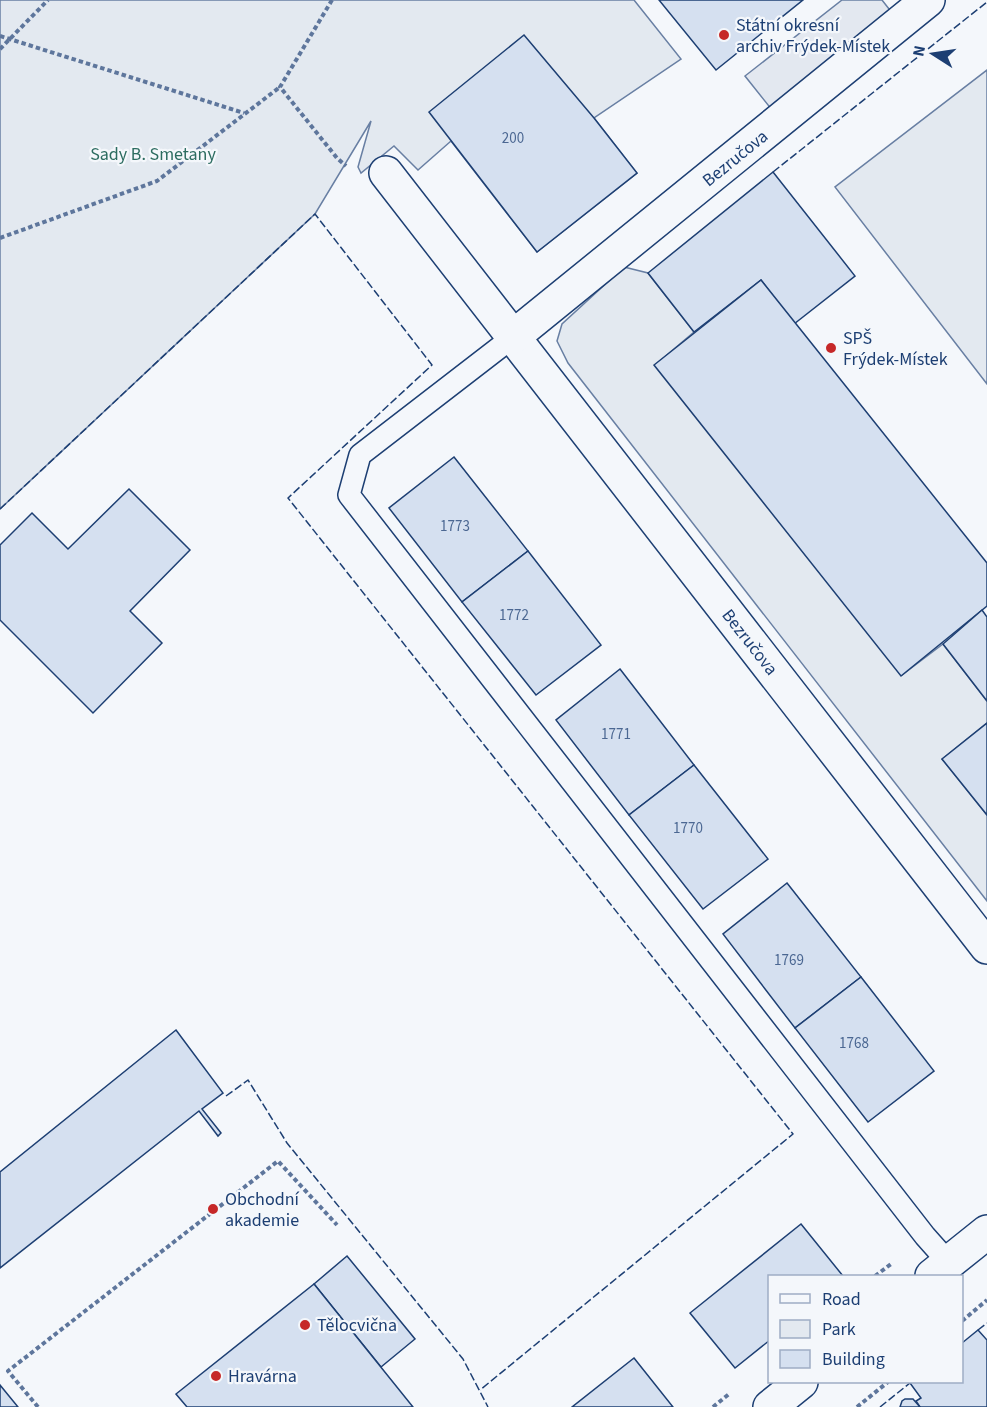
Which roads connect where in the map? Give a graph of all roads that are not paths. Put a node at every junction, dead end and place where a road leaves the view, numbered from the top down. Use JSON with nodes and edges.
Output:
{"nodes":[{"id":1,"x":928,"y":0,"type":"edge"},
{"id":2,"x":386,"y":173,"type":"dead end"},
{"id":3,"x":513,"y":337,"type":"junction"},
{"id":4,"x":987,"y":947,"type":"edge"},
{"id":5,"x":987,"y":1232,"type":"edge"},
{"id":6,"x":941,"y":1270,"type":"edge"},
{"id":7,"x":800,"y":1383,"type":"edge"},
{"id":8,"x":770,"y":1407,"type":"edge"}],
"edges":[{"from":1,"to":3,"type":"street","name":"Bezručova"},
{"from":2,"to":3,"type":"street","name":"Bezručova"},
{"from":3,"to":4,"type":"street","name":"Bezručova"},
{"from":3,"to":6,"type":"lane"},
{"from":5,"to":6,"type":"street"},
{"from":7,"to":8,"type":"street"}]}
